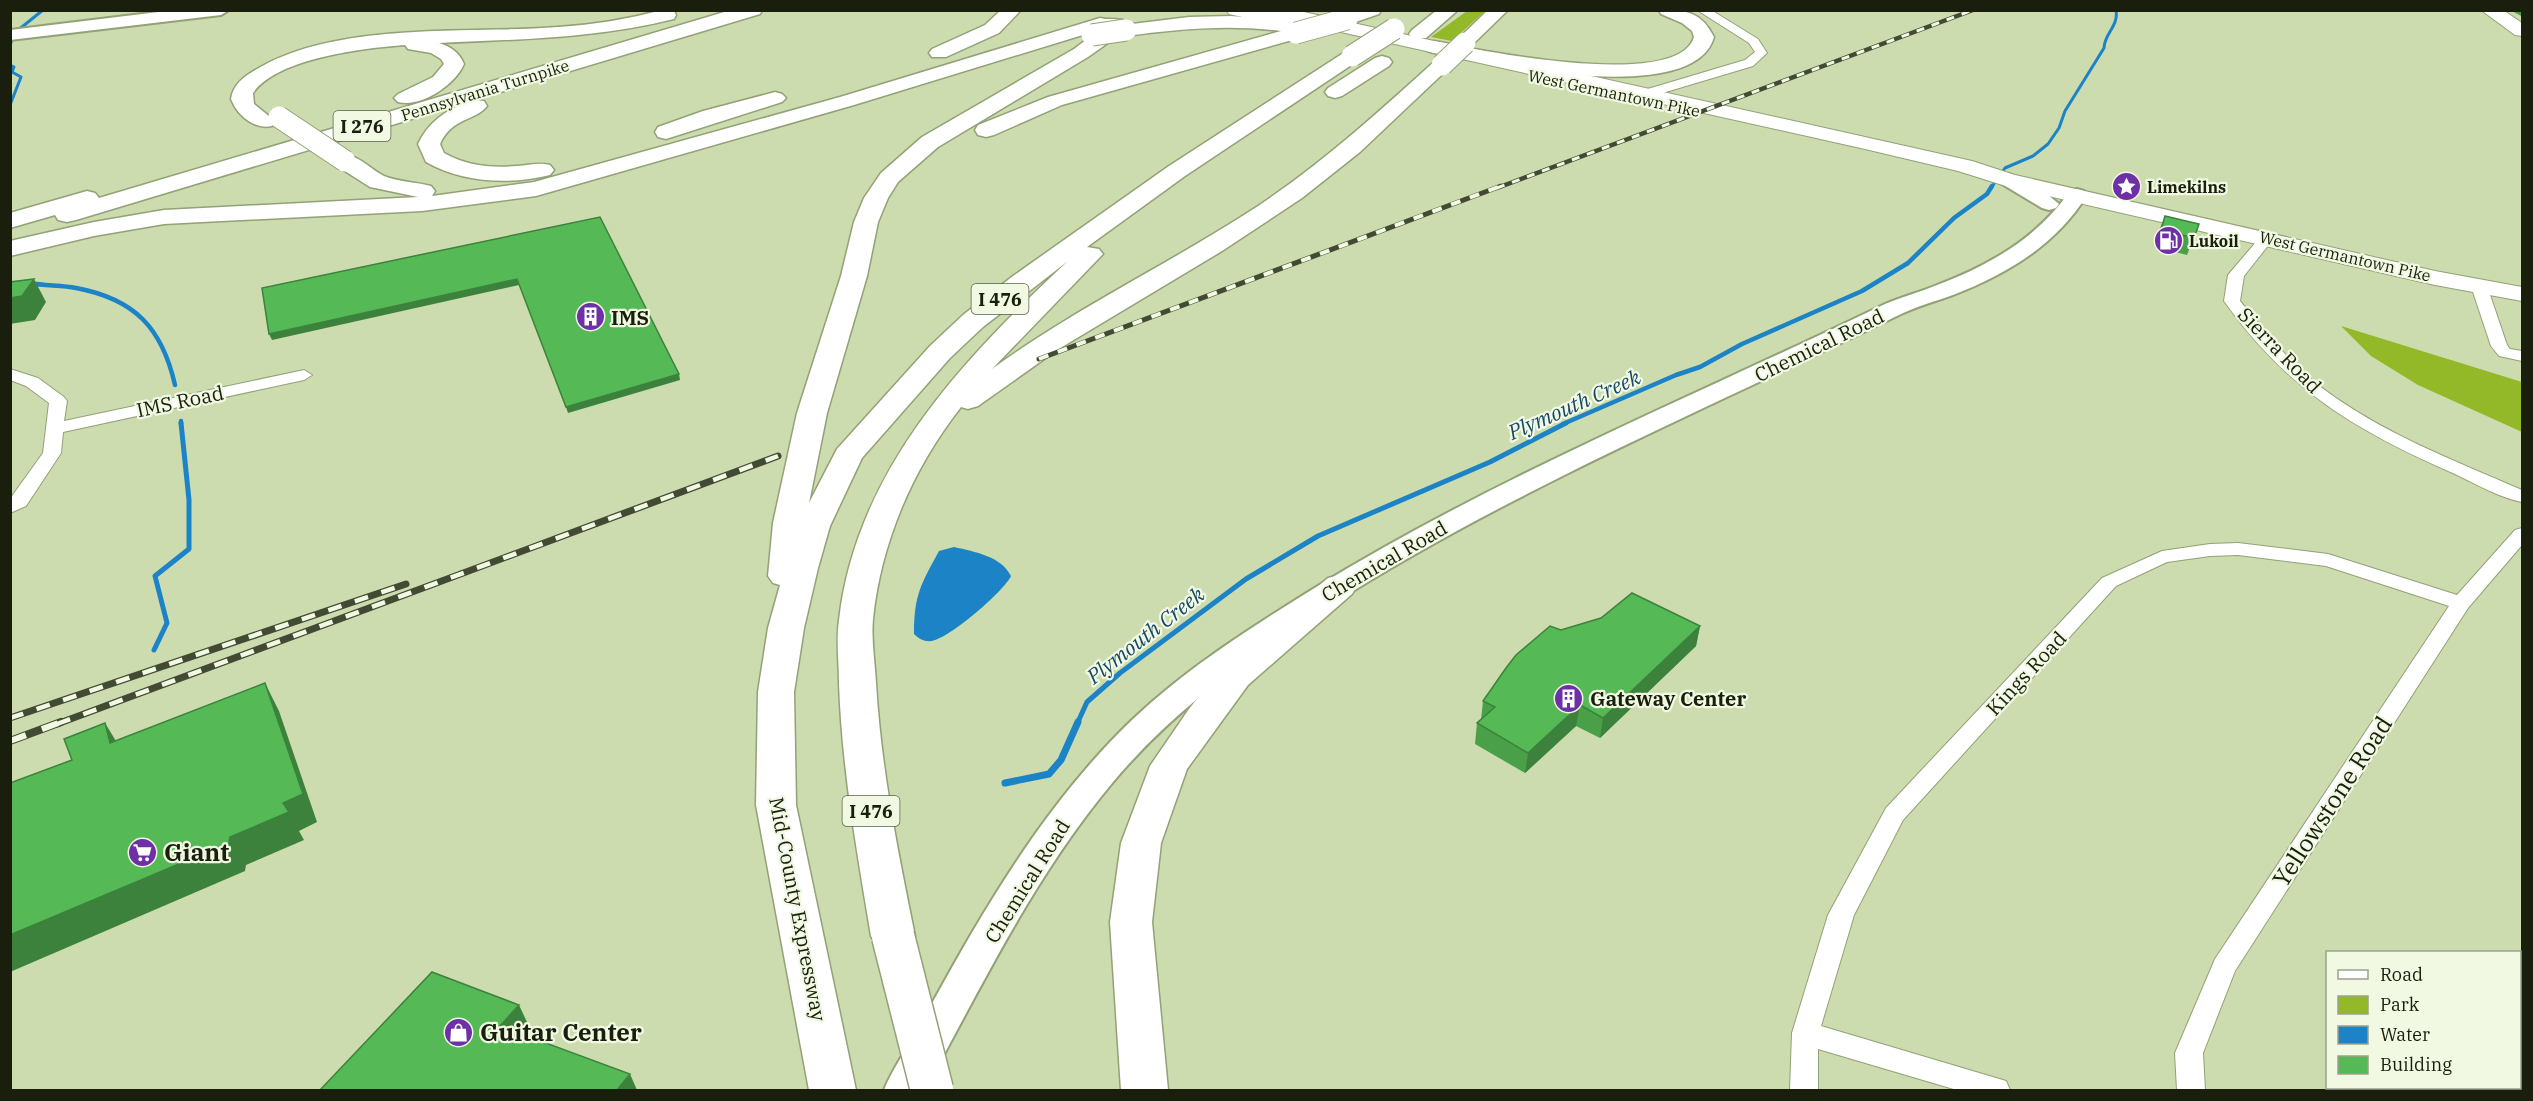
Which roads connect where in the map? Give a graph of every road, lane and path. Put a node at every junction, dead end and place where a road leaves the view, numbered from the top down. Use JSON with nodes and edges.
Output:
{"nodes":[{"id":1,"x":238,"y":10,"type":"edge"},
{"id":2,"x":683,"y":10,"type":"edge"},
{"id":3,"x":753,"y":10,"type":"edge"},
{"id":4,"x":1012,"y":10,"type":"edge"},
{"id":5,"x":1235,"y":10,"type":"edge"},
{"id":6,"x":1268,"y":10,"type":"edge"},
{"id":7,"x":1372,"y":10,"type":"edge"},
{"id":8,"x":1423,"y":10,"type":"edge"},
{"id":9,"x":1449,"y":10,"type":"edge"},
{"id":10,"x":1500,"y":10,"type":"edge"},
{"id":11,"x":1512,"y":10,"type":"edge"},
{"id":12,"x":1668,"y":10,"type":"edge"},
{"id":13,"x":1702,"y":10,"type":"edge"},
{"id":14,"x":2490,"y":10,"type":"edge"},
{"id":15,"x":218,"y":11,"type":"edge"},
{"id":16,"x":715,"y":16,"type":"edge"},
{"id":17,"x":1117,"y":19,"type":"edge"},
{"id":18,"x":1481,"y":28,"type":"junction"},
{"id":19,"x":2523,"y":31,"type":"edge"},
{"id":20,"x":1333,"y":33,"type":"junction"},
{"id":21,"x":10,"y":35,"type":"edge"},
{"id":22,"x":1432,"y":49,"type":"junction"},
{"id":23,"x":793,"y":93,"type":"dead end"},
{"id":24,"x":1645,"y":94,"type":"junction"},
{"id":25,"x":272,"y":119,"type":"junction"},
{"id":26,"x":252,"y":149,"type":"junction"},
{"id":27,"x":605,"y":155,"type":"junction"},
{"id":28,"x":338,"y":163,"type":"junction"},
{"id":29,"x":1184,"y":174,"type":"junction"},
{"id":30,"x":2001,"y":178,"type":"junction"},
{"id":31,"x":2077,"y":195,"type":"junction"},
{"id":32,"x":497,"y":196,"type":"junction"},
{"id":33,"x":2049,"y":204,"type":"junction"},
{"id":34,"x":10,"y":220,"type":"edge"},
{"id":35,"x":10,"y":232,"type":"edge"},
{"id":36,"x":2267,"y":238,"type":"junction"},
{"id":37,"x":10,"y":249,"type":"edge"},
{"id":38,"x":857,"y":262,"type":"junction"},
{"id":39,"x":2478,"y":286,"type":"junction"},
{"id":40,"x":2523,"y":294,"type":"edge"},
{"id":41,"x":1913,"y":299,"type":"junction"},
{"id":42,"x":2523,"y":356,"type":"edge"},
{"id":43,"x":10,"y":375,"type":"edge"},
{"id":44,"x":304,"y":375,"type":"dead end"},
{"id":45,"x":55,"y":428,"type":"junction"},
{"id":46,"x":916,"y":446,"type":"junction"},
{"id":47,"x":2523,"y":497,"type":"edge"},
{"id":48,"x":10,"y":507,"type":"edge"},
{"id":49,"x":2523,"y":534,"type":"edge"},
{"id":50,"x":1340,"y":586,"type":"junction"},
{"id":51,"x":2461,"y":603,"type":"junction"},
{"id":52,"x":786,"y":628,"type":"junction"},
{"id":53,"x":972,"y":970,"type":"junction"},
{"id":54,"x":1804,"y":1033,"type":"junction"},
{"id":55,"x":829,"y":1070,"type":"edge"},
{"id":56,"x":904,"y":1090,"type":"edge"},
{"id":57,"x":920,"y":1090,"type":"edge"},
{"id":58,"x":932,"y":1090,"type":"edge"},
{"id":59,"x":1144,"y":1090,"type":"edge"},
{"id":60,"x":1804,"y":1090,"type":"edge"},
{"id":61,"x":1996,"y":1090,"type":"edge"},
{"id":62,"x":2191,"y":1090,"type":"edge"}],
"edges":[{"from":1,"to":15,"type":"main road"},
{"from":2,"to":25,"type":"highway"},
{"from":3,"to":16,"type":"highway","name":"Pennsylvania Turnpike","number":"I 276"},
{"from":4,"to":17,"type":"highway"},
{"from":5,"to":20,"type":"main road","name":"West Germantown Pike"},
{"from":6,"to":22,"type":"main road","name":"West Germantown Pike"},
{"from":7,"to":38,"type":"highway","bridge":true},
{"from":8,"to":29,"type":"highway","number":"I 476","bridge":true},
{"from":9,"to":22,"type":"highway","number":"I 476"},
{"from":10,"to":18,"type":"highway"},
{"from":11,"to":18,"type":"highway"},
{"from":12,"to":22,"type":"highway"},
{"from":13,"to":24,"type":"street"},
{"from":14,"to":19,"type":"main road"},
{"from":15,"to":21,"type":"main road"},
{"from":16,"to":26,"type":"highway","name":"Pennsylvania Turnpike","number":"I 276"},
{"from":16,"to":27,"type":"highway"},
{"from":16,"to":35,"type":"highway","name":"Pennsylvania Turnpike","number":"I 276"},
{"from":17,"to":20,"type":"highway"},
{"from":17,"to":32,"type":"highway"},
{"from":17,"to":38,"type":"highway"},
{"from":18,"to":22,"type":"highway","bridge":true},
{"from":20,"to":30,"type":"main road","name":"West Germantown Pike"},
{"from":22,"to":24,"type":"main road","name":"West Germantown Pike"},
{"from":22,"to":29,"type":"highway","number":"I 476"},
{"from":22,"to":46,"type":"highway"},
{"from":23,"to":27,"type":"highway"},
{"from":24,"to":30,"type":"main road","name":"West Germantown Pike"},
{"from":25,"to":26,"type":"highway"},
{"from":25,"to":28,"type":"highway"},
{"from":26,"to":34,"type":"highway","name":"Pennsylvania Turnpike","number":"I 276"},
{"from":27,"to":28,"type":"highway"},
{"from":28,"to":32,"type":"highway"},
{"from":29,"to":46,"type":"highway","number":"I 476"},
{"from":29,"to":52,"type":"highway","name":"Mid-County Expressway","number":"I 476"},
{"from":30,"to":31,"type":"main road","name":"West Germantown Pike"},
{"from":30,"to":33,"type":"main road"},
{"from":31,"to":33,"type":"main road","name":"Chemical Road"},
{"from":31,"to":36,"type":"main road","name":"West Germantown Pike"},
{"from":31,"to":41,"type":"main road","name":"Chemical Road"},
{"from":32,"to":37,"type":"highway"},
{"from":33,"to":41,"type":"main road","name":"Chemical Road"},
{"from":36,"to":39,"type":"main road","name":"West Germantown Pike"},
{"from":36,"to":47,"type":"street","name":"Sierra Road"},
{"from":38,"to":52,"type":"highway"},
{"from":39,"to":40,"type":"main road","name":"West Germantown Pike"},
{"from":39,"to":42,"type":"street"},
{"from":41,"to":50,"type":"main road","name":"Chemical Road"},
{"from":43,"to":45,"type":"street"},
{"from":44,"to":45,"type":"street","name":"IMS Road"},
{"from":45,"to":48,"type":"street"},
{"from":46,"to":58,"type":"highway","number":"I 476","bridge":true},
{"from":49,"to":51,"type":"street","name":"Yellowstone Road"},
{"from":50,"to":53,"type":"main road","name":"Chemical Road"},
{"from":50,"to":59,"type":"highway"},
{"from":51,"to":54,"type":"street","name":"Kings Road"},
{"from":51,"to":62,"type":"street","name":"Yellowstone Road"},
{"from":52,"to":55,"type":"highway","name":"Mid-County Expressway","number":"I 476"},
{"from":53,"to":56,"type":"main road","name":"Chemical Road"},
{"from":53,"to":57,"type":"main road","name":"Chemical Road"},
{"from":54,"to":60,"type":"street","name":"Kings Road"},
{"from":54,"to":61,"type":"street"}]}
